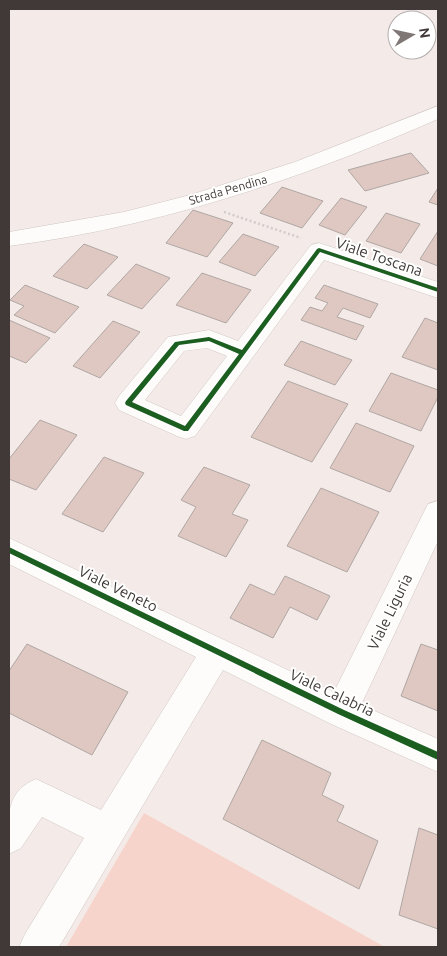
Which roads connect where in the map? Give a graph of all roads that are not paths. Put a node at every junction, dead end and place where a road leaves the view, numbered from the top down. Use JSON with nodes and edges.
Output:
{"nodes":[{"id":1,"x":438,"y":112,"type":"edge"},
{"id":2,"x":55,"y":232,"type":"junction"},
{"id":3,"x":9,"y":239,"type":"edge"},
{"id":4,"x":9,"y":256,"type":"edge"},
{"id":5,"x":438,"y":290,"type":"edge"},
{"id":6,"x":243,"y":353,"type":"dead end"},
{"id":7,"x":438,"y":512,"type":"edge"},
{"id":8,"x":9,"y":550,"type":"edge"},
{"id":9,"x":217,"y":651,"type":"junction"},
{"id":10,"x":341,"y":712,"type":"junction"},
{"id":11,"x":438,"y":756,"type":"edge"},
{"id":12,"x":108,"y":832,"type":"junction"},
{"id":13,"x":9,"y":836,"type":"edge"},
{"id":14,"x":38,"y":947,"type":"edge"}],
"edges":[{"from":1,"to":2,"type":"street","name":"Strada Pendina"},
{"from":2,"to":3,"type":"street","name":"Strada Pendina"},
{"from":2,"to":4,"type":"street"},
{"from":5,"to":6,"type":"street","name":"Viale Toscana"},
{"from":7,"to":10,"type":"street","name":"Viale Liguria"},
{"from":8,"to":9,"type":"street","name":"Viale Veneto"},
{"from":9,"to":10,"type":"street","name":"Viale Calabria"},
{"from":9,"to":12,"type":"street"},
{"from":10,"to":11,"type":"street","name":"Viale Calabria"},
{"from":12,"to":13,"type":"street"},
{"from":12,"to":14,"type":"street"}]}
